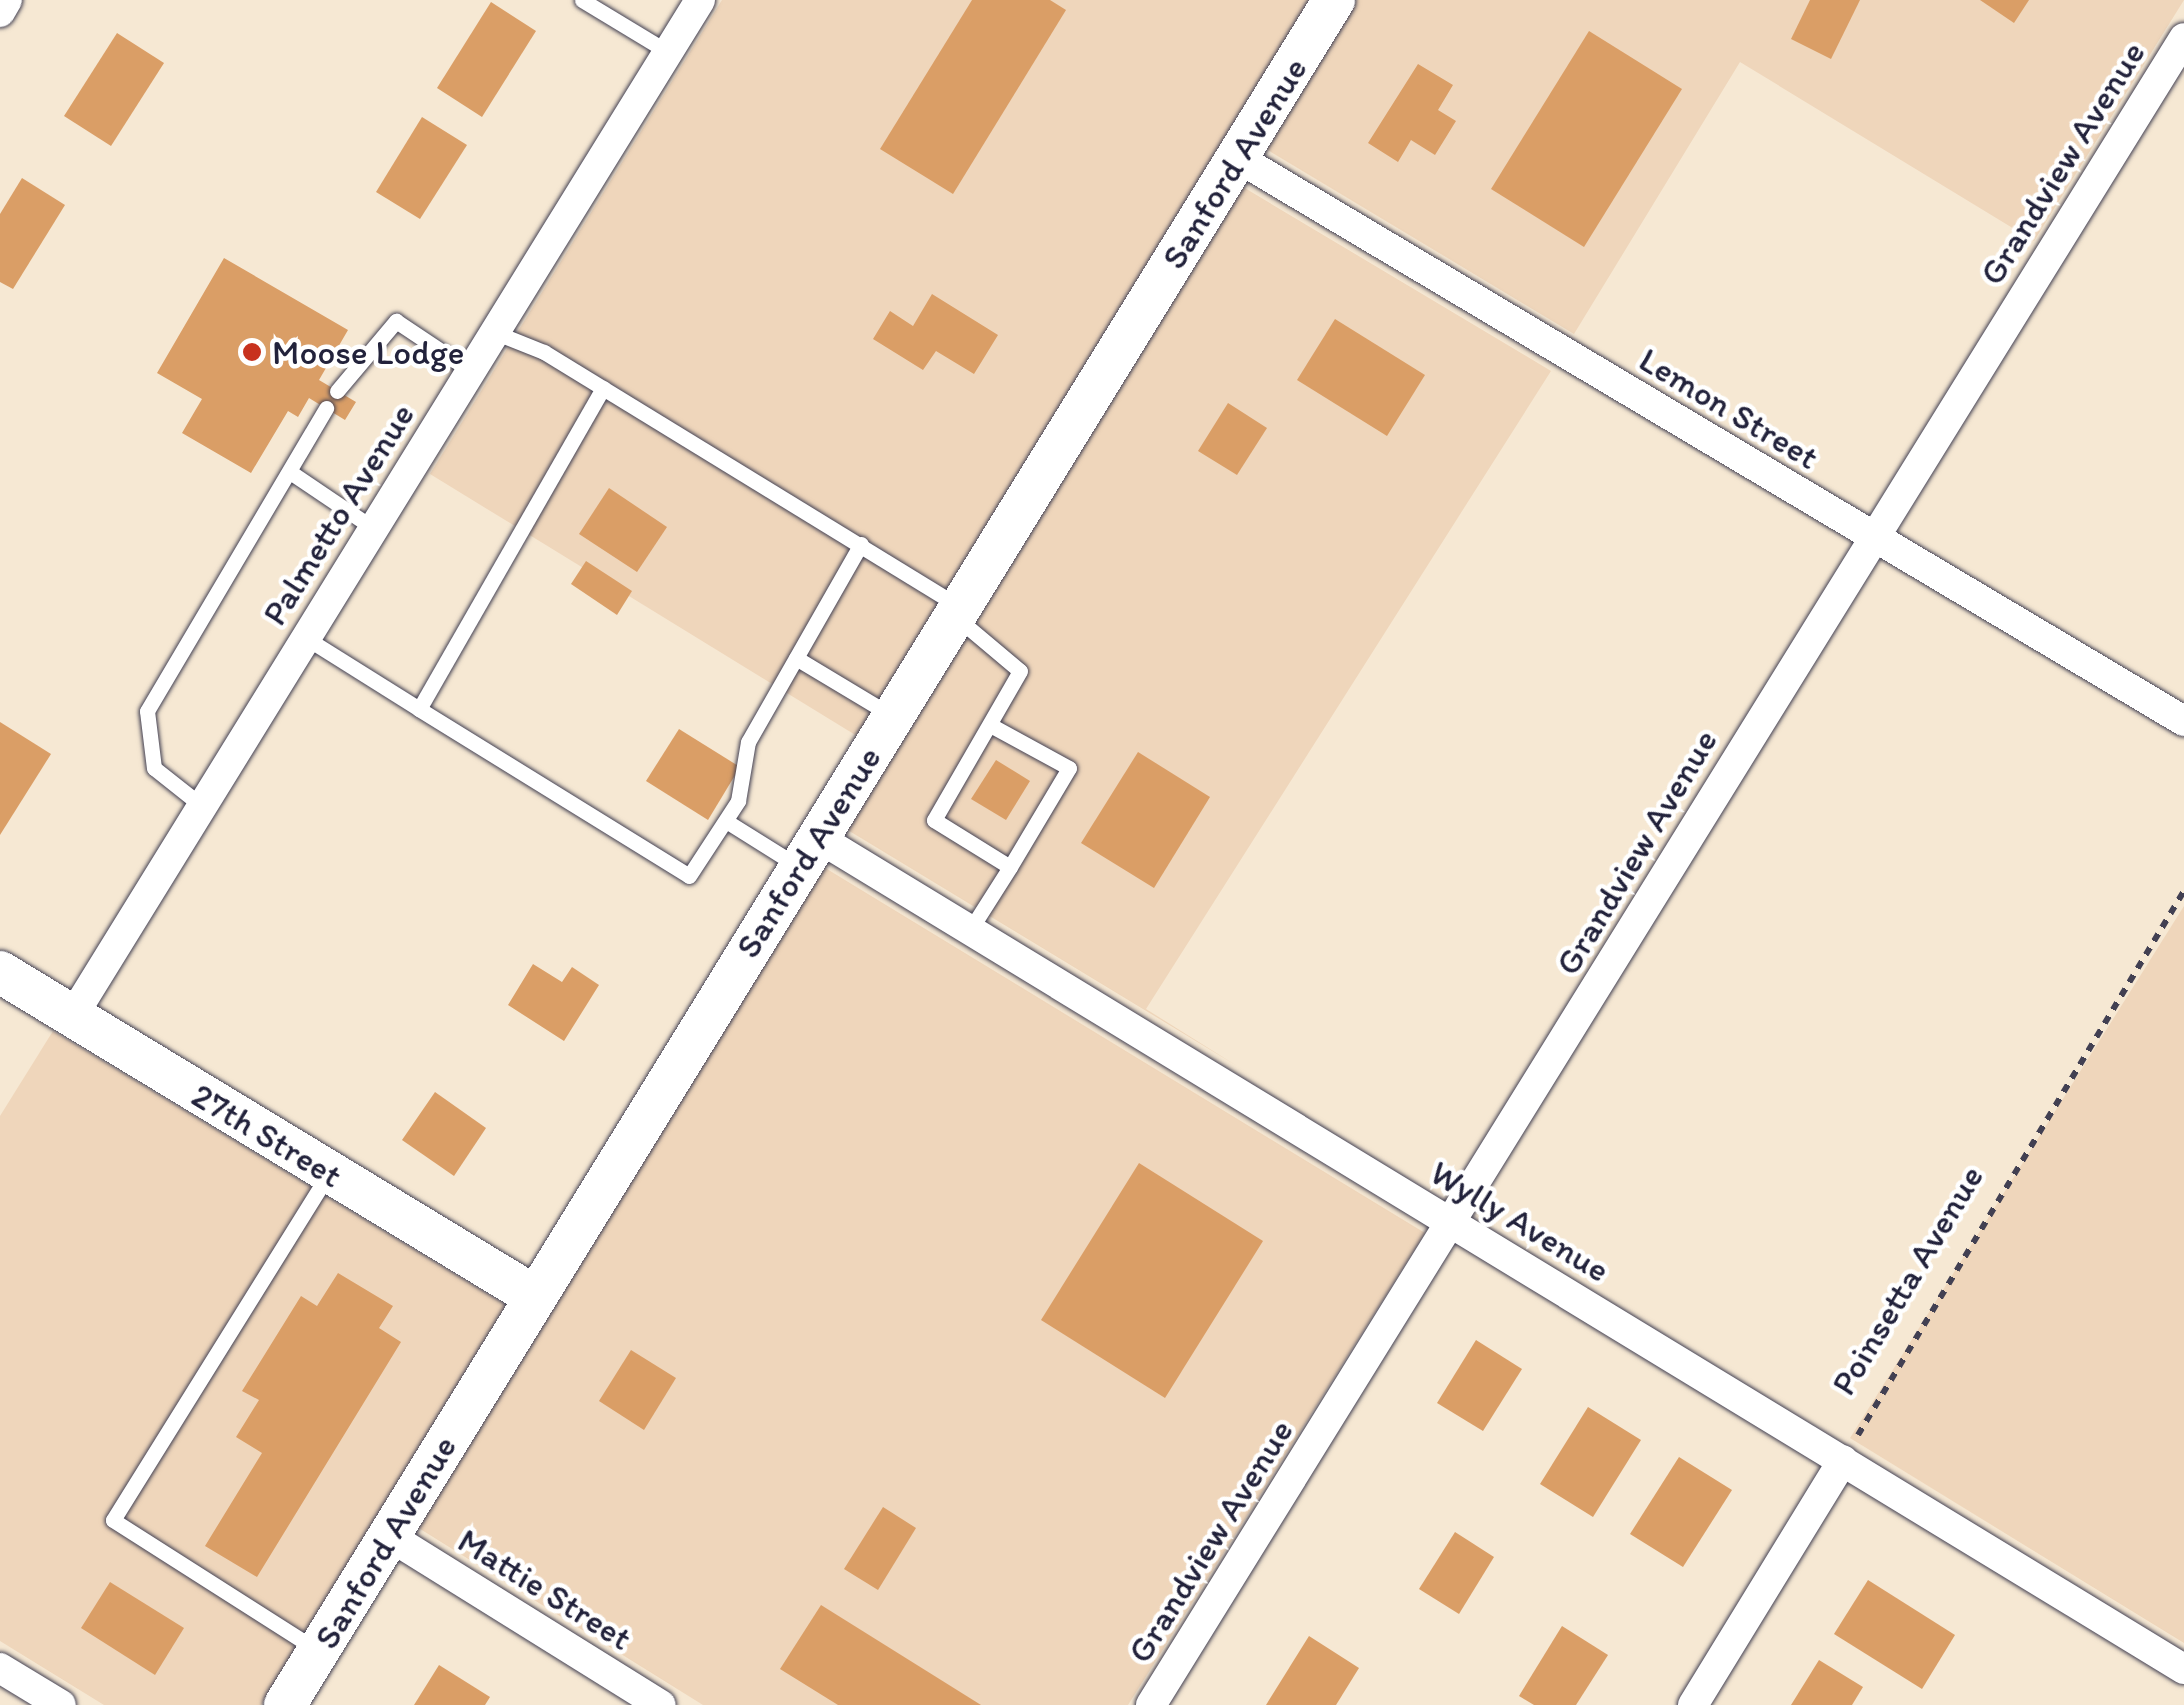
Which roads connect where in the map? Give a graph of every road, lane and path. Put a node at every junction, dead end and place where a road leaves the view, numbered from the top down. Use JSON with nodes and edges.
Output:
{"nodes":[{"id":1,"x":7,"y":0,"type":"edge"},
{"id":2,"x":700,"y":0,"type":"edge"},
{"id":3,"x":1334,"y":0,"type":"edge"},
{"id":4,"x":585,"y":1,"type":"edge"},
{"id":5,"x":0,"y":12,"type":"edge"},
{"id":6,"x":2184,"y":38,"type":"edge"},
{"id":7,"x":668,"y":52,"type":"junction"},
{"id":8,"x":1238,"y":158,"type":"junction"},
{"id":9,"x":494,"y":332,"type":"junction"},
{"id":10,"x":471,"y":370,"type":"junction"},
{"id":11,"x":603,"y":388,"type":"junction"},
{"id":12,"x":337,"y":391,"type":"dead end"},
{"id":13,"x":326,"y":408,"type":"dead end"},
{"id":14,"x":290,"y":472,"type":"junction"},
{"id":15,"x":374,"y":528,"type":"junction"},
{"id":16,"x":1872,"y":537,"type":"junction"},
{"id":17,"x":861,"y":544,"type":"junction"},
{"id":18,"x":957,"y":611,"type":"junction"},
{"id":19,"x":306,"y":638,"type":"junction"},
{"id":20,"x":796,"y":658,"type":"junction"},
{"id":21,"x":419,"y":709,"type":"junction"},
{"id":22,"x":892,"y":716,"type":"junction"},
{"id":23,"x":2184,"y":720,"type":"edge"},
{"id":24,"x":990,"y":725,"type":"junction"},
{"id":25,"x":202,"y":806,"type":"junction"},
{"id":26,"x":726,"y":821,"type":"junction"},
{"id":27,"x":808,"y":852,"type":"junction"},
{"id":28,"x":1010,"y":867,"type":"junction"},
{"id":29,"x":2184,"y":891,"type":"edge"},
{"id":30,"x":970,"y":930,"type":"junction"},
{"id":31,"x":0,"y":972,"type":"edge"},
{"id":32,"x":72,"y":1017,"type":"junction"},
{"id":33,"x":330,"y":1172,"type":"junction"},
{"id":34,"x":1454,"y":1224,"type":"junction"},
{"id":35,"x":534,"y":1296,"type":"junction"},
{"id":36,"x":1843,"y":1460,"type":"junction"},
{"id":37,"x":389,"y":1536,"type":"junction"},
{"id":38,"x":318,"y":1651,"type":"junction"},
{"id":39,"x":0,"y":1668,"type":"edge"},
{"id":40,"x":2184,"y":1669,"type":"edge"},
{"id":41,"x":60,"y":1705,"type":"edge"},
{"id":42,"x":285,"y":1705,"type":"edge"},
{"id":43,"x":660,"y":1705,"type":"edge"},
{"id":44,"x":1151,"y":1705,"type":"edge"},
{"id":45,"x":1693,"y":1705,"type":"edge"}],
"edges":[{"from":1,"to":5,"type":"street"},
{"from":2,"to":7,"type":"street","name":"Palmetto Avenue"},
{"from":3,"to":8,"type":"main road","name":"Sanford Avenue"},
{"from":4,"to":7,"type":"lane"},
{"from":6,"to":16,"type":"street","name":"Grandview Avenue"},
{"from":7,"to":9,"type":"street","name":"Palmetto Avenue"},
{"from":8,"to":16,"type":"street","name":"Lemon Street"},
{"from":8,"to":18,"type":"main road","name":"Sanford Avenue"},
{"from":9,"to":10,"type":"street","name":"Palmetto Avenue"},
{"from":9,"to":11,"type":"lane"},
{"from":10,"to":12,"type":"lane"},
{"from":10,"to":15,"type":"street","name":"Palmetto Avenue"},
{"from":11,"to":17,"type":"lane"},
{"from":11,"to":21,"type":"lane"},
{"from":13,"to":14,"type":"lane"},
{"from":14,"to":15,"type":"lane"},
{"from":14,"to":25,"type":"lane"},
{"from":15,"to":19,"type":"street","name":"Palmetto Avenue"},
{"from":16,"to":23,"type":"street","name":"Lemon Street"},
{"from":16,"to":34,"type":"street","name":"Grandview Avenue"},
{"from":17,"to":18,"type":"lane"},
{"from":17,"to":20,"type":"lane"},
{"from":18,"to":22,"type":"main road","name":"Sanford Avenue"},
{"from":18,"to":24,"type":"lane"},
{"from":19,"to":21,"type":"lane"},
{"from":19,"to":25,"type":"street","name":"Palmetto Avenue"},
{"from":20,"to":22,"type":"lane"},
{"from":20,"to":26,"type":"lane"},
{"from":21,"to":26,"type":"lane"},
{"from":22,"to":27,"type":"main road","name":"Sanford Avenue"},
{"from":24,"to":28,"type":"lane"},
{"from":24,"to":28,"type":"lane"},
{"from":25,"to":32,"type":"street","name":"Palmetto Avenue"},
{"from":26,"to":27,"type":"lane"},
{"from":27,"to":30,"type":"street","name":"Wylly Avenue"},
{"from":27,"to":35,"type":"main road","name":"Sanford Avenue"},
{"from":28,"to":30,"type":"lane"},
{"from":29,"to":36,"type":"path","name":"Poinsetta Avenue"},
{"from":30,"to":34,"type":"street","name":"Wylly Avenue"},
{"from":31,"to":32,"type":"main road","name":"27th Street"},
{"from":32,"to":33,"type":"main road","name":"27th Street"},
{"from":33,"to":35,"type":"main road","name":"27th Street"},
{"from":33,"to":38,"type":"lane"},
{"from":34,"to":36,"type":"street","name":"Wylly Avenue"},
{"from":34,"to":44,"type":"street","name":"Grandview Avenue"},
{"from":35,"to":37,"type":"main road","name":"Sanford Avenue"},
{"from":36,"to":40,"type":"street","name":"Wylly Avenue"},
{"from":36,"to":45,"type":"street"},
{"from":37,"to":38,"type":"main road","name":"Sanford Avenue"},
{"from":37,"to":43,"type":"street","name":"Mattie Street"},
{"from":38,"to":42,"type":"main road","name":"Sanford Avenue"},
{"from":39,"to":41,"type":"street"}]}
